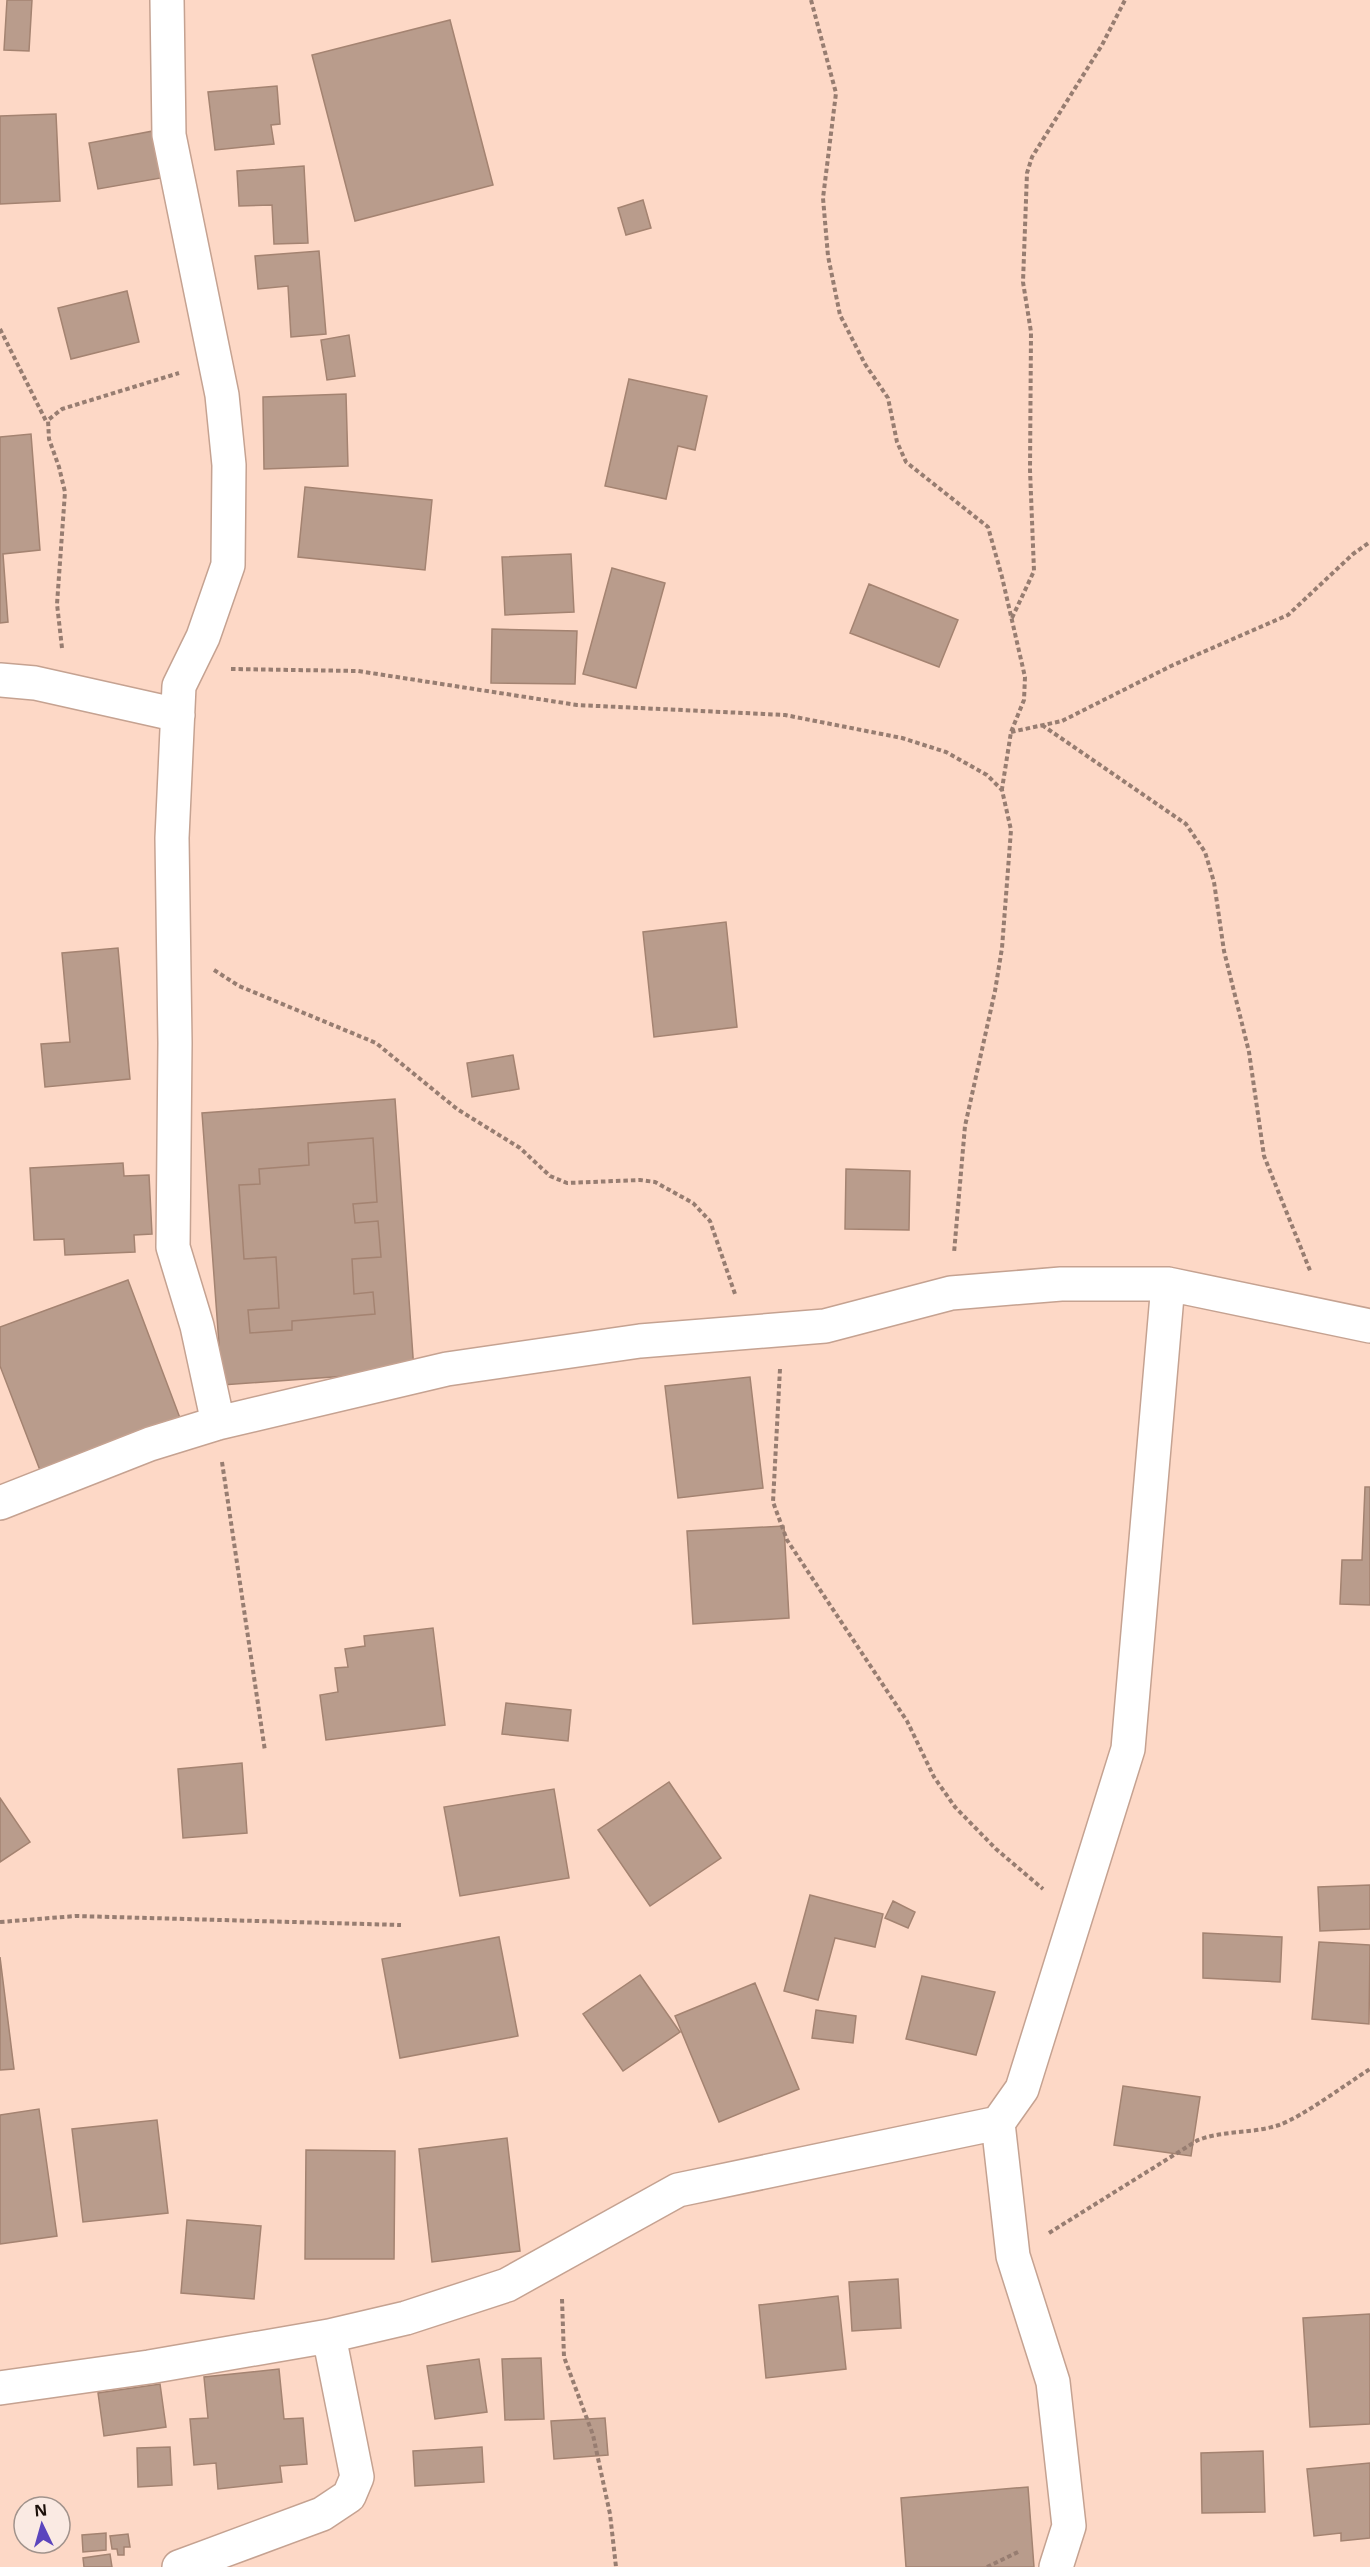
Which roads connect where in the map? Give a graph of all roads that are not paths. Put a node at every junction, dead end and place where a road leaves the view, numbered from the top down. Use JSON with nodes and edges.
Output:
{"nodes":[{"id":1,"x":167,"y":0,"type":"edge"},
{"id":2,"x":0,"y":680,"type":"edge"},
{"id":3,"x":178,"y":715,"type":"junction"},
{"id":4,"x":1168,"y":1284,"type":"junction"},
{"id":5,"x":1370,"y":1326,"type":"edge"},
{"id":6,"x":218,"y":1423,"type":"junction"},
{"id":7,"x":0,"y":1503,"type":"edge"},
{"id":8,"x":998,"y":2123,"type":"junction"},
{"id":9,"x":329,"y":2336,"type":"junction"},
{"id":10,"x":0,"y":2388,"type":"edge"},
{"id":11,"x":179,"y":2567,"type":"edge"},
{"id":12,"x":1056,"y":2567,"type":"edge"}],
"edges":[{"from":1,"to":3,"type":"street"},
{"from":2,"to":3,"type":"street"},
{"from":3,"to":6,"type":"street"},
{"from":4,"to":5,"type":"street"},
{"from":4,"to":6,"type":"street"},
{"from":4,"to":8,"type":"street"},
{"from":6,"to":7,"type":"street"},
{"from":8,"to":9,"type":"street"},
{"from":8,"to":12,"type":"street"},
{"from":9,"to":10,"type":"street"},
{"from":9,"to":11,"type":"street"}]}
